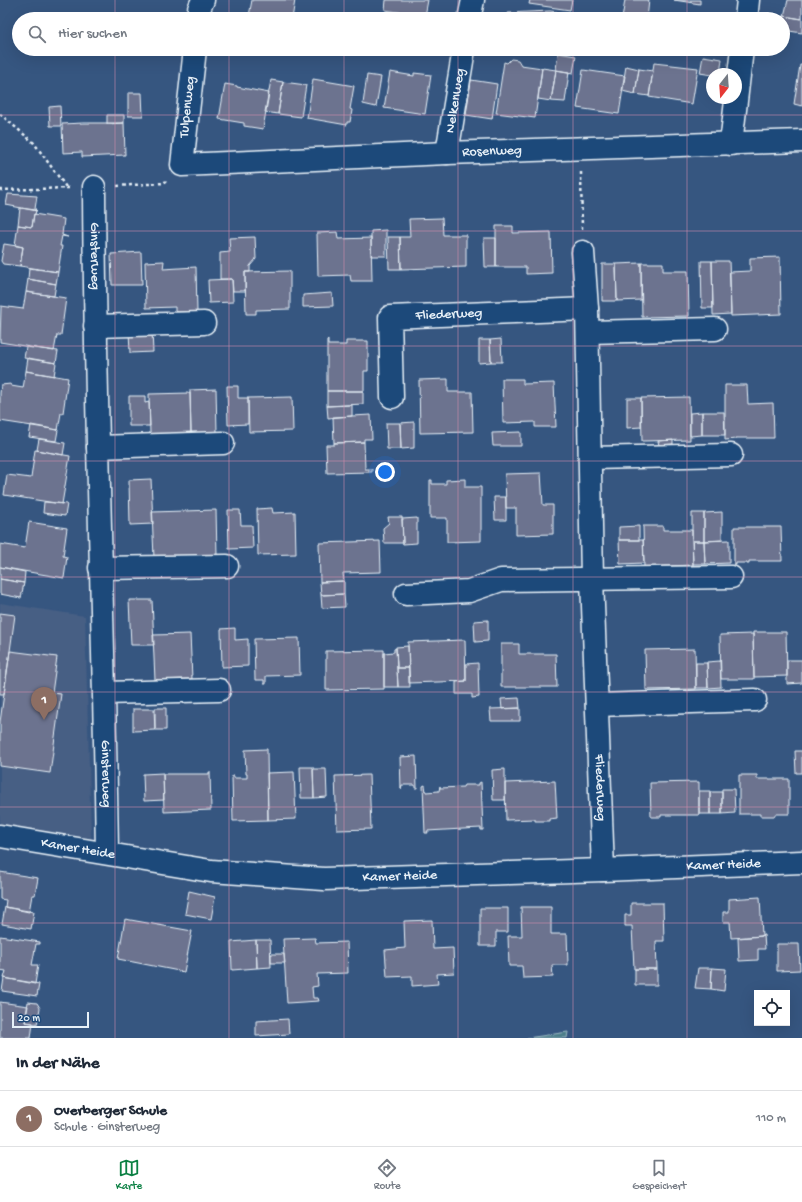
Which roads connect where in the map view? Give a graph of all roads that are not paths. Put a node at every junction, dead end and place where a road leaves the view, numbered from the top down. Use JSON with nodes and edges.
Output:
{"nodes":[{"id":1,"x":203,"y":0,"type":"edge"},
{"id":2,"x":473,"y":0,"type":"edge"},
{"id":3,"x":748,"y":0,"type":"edge"},
{"id":4,"x":199,"y":12,"type":"edge"},
{"id":5,"x":470,"y":12,"type":"edge"},
{"id":6,"x":747,"y":12,"type":"edge"},
{"id":7,"x":194,"y":56,"type":"edge"},
{"id":8,"x":463,"y":56,"type":"edge"},
{"id":9,"x":741,"y":56,"type":"edge"},
{"id":10,"x":802,"y":141,"type":"edge"},
{"id":11,"x":731,"y":144,"type":"junction"},
{"id":12,"x":447,"y":153,"type":"junction"},
{"id":13,"x":182,"y":166,"type":"joint"},
{"id":14,"x":94,"y":187,"type":"dead end"},
{"id":15,"x":583,"y":252,"type":"road end"},
{"id":16,"x":587,"y":309,"type":"junction"},
{"id":17,"x":204,"y":323,"type":"dead end"},
{"id":18,"x":95,"y":326,"type":"junction"},
{"id":19,"x":715,"y":329,"type":"dead end"},
{"id":20,"x":588,"y":332,"type":"junction"},
{"id":21,"x":392,"y":397,"type":"dead end"},
{"id":22,"x":223,"y":444,"type":"dead end"},
{"id":23,"x":98,"y":447,"type":"junction"},
{"id":24,"x":731,"y":455,"type":"dead end"},
{"id":25,"x":590,"y":458,"type":"junction"},
{"id":26,"x":227,"y":566,"type":"dead end"},
{"id":27,"x":100,"y":568,"type":"junction"},
{"id":28,"x":731,"y":577,"type":"dead end"},
{"id":29,"x":592,"y":579,"type":"junction"},
{"id":30,"x":406,"y":594,"type":"dead end"},
{"id":31,"x":219,"y":690,"type":"dead end"},
{"id":32,"x":105,"y":694,"type":"junction"},
{"id":33,"x":755,"y":700,"type":"dead end"},
{"id":34,"x":597,"y":705,"type":"junction"},
{"id":35,"x":0,"y":836,"type":"edge"},
{"id":36,"x":107,"y":853,"type":"junction"},
{"id":37,"x":802,"y":862,"type":"edge"},
{"id":38,"x":604,"y":870,"type":"junction"}],
"edges":[{"from":1,"to":4,"type":"street"},
{"from":2,"to":5,"type":"street"},
{"from":3,"to":6,"type":"street"},
{"from":7,"to":13,"type":"street","name":"Tulpenweg"},
{"from":8,"to":12,"type":"street","name":"Nelkenweg"},
{"from":9,"to":11,"type":"street"},
{"from":10,"to":11,"type":"street","name":"Rosenweg"},
{"from":11,"to":12,"type":"street","name":"Rosenweg"},
{"from":12,"to":13,"type":"street","name":"Rosenweg"},
{"from":14,"to":18,"type":"street","name":"Ginsterweg"},
{"from":15,"to":16,"type":"street","name":"Fliederweg"},
{"from":16,"to":20,"type":"street","name":"Fliederweg"},
{"from":16,"to":21,"type":"street","name":"Fliederweg"},
{"from":17,"to":18,"type":"street"},
{"from":18,"to":23,"type":"street","name":"Ginsterweg"},
{"from":19,"to":20,"type":"street"},
{"from":20,"to":25,"type":"street","name":"Fliederweg"},
{"from":22,"to":23,"type":"street"},
{"from":23,"to":27,"type":"street","name":"Ginsterweg"},
{"from":24,"to":25,"type":"street"},
{"from":25,"to":29,"type":"street","name":"Fliederweg"},
{"from":26,"to":27,"type":"street"},
{"from":27,"to":32,"type":"street","name":"Ginsterweg"},
{"from":28,"to":29,"type":"street"},
{"from":29,"to":30,"type":"street"},
{"from":29,"to":34,"type":"street","name":"Fliederweg"},
{"from":31,"to":32,"type":"street"},
{"from":32,"to":36,"type":"street","name":"Ginsterweg"},
{"from":33,"to":34,"type":"street"},
{"from":34,"to":38,"type":"street","name":"Fliederweg"},
{"from":35,"to":36,"type":"street","name":"Kamer Heide"},
{"from":36,"to":38,"type":"street","name":"Kamer Heide"},
{"from":37,"to":38,"type":"street","name":"Kamer Heide"}]}
